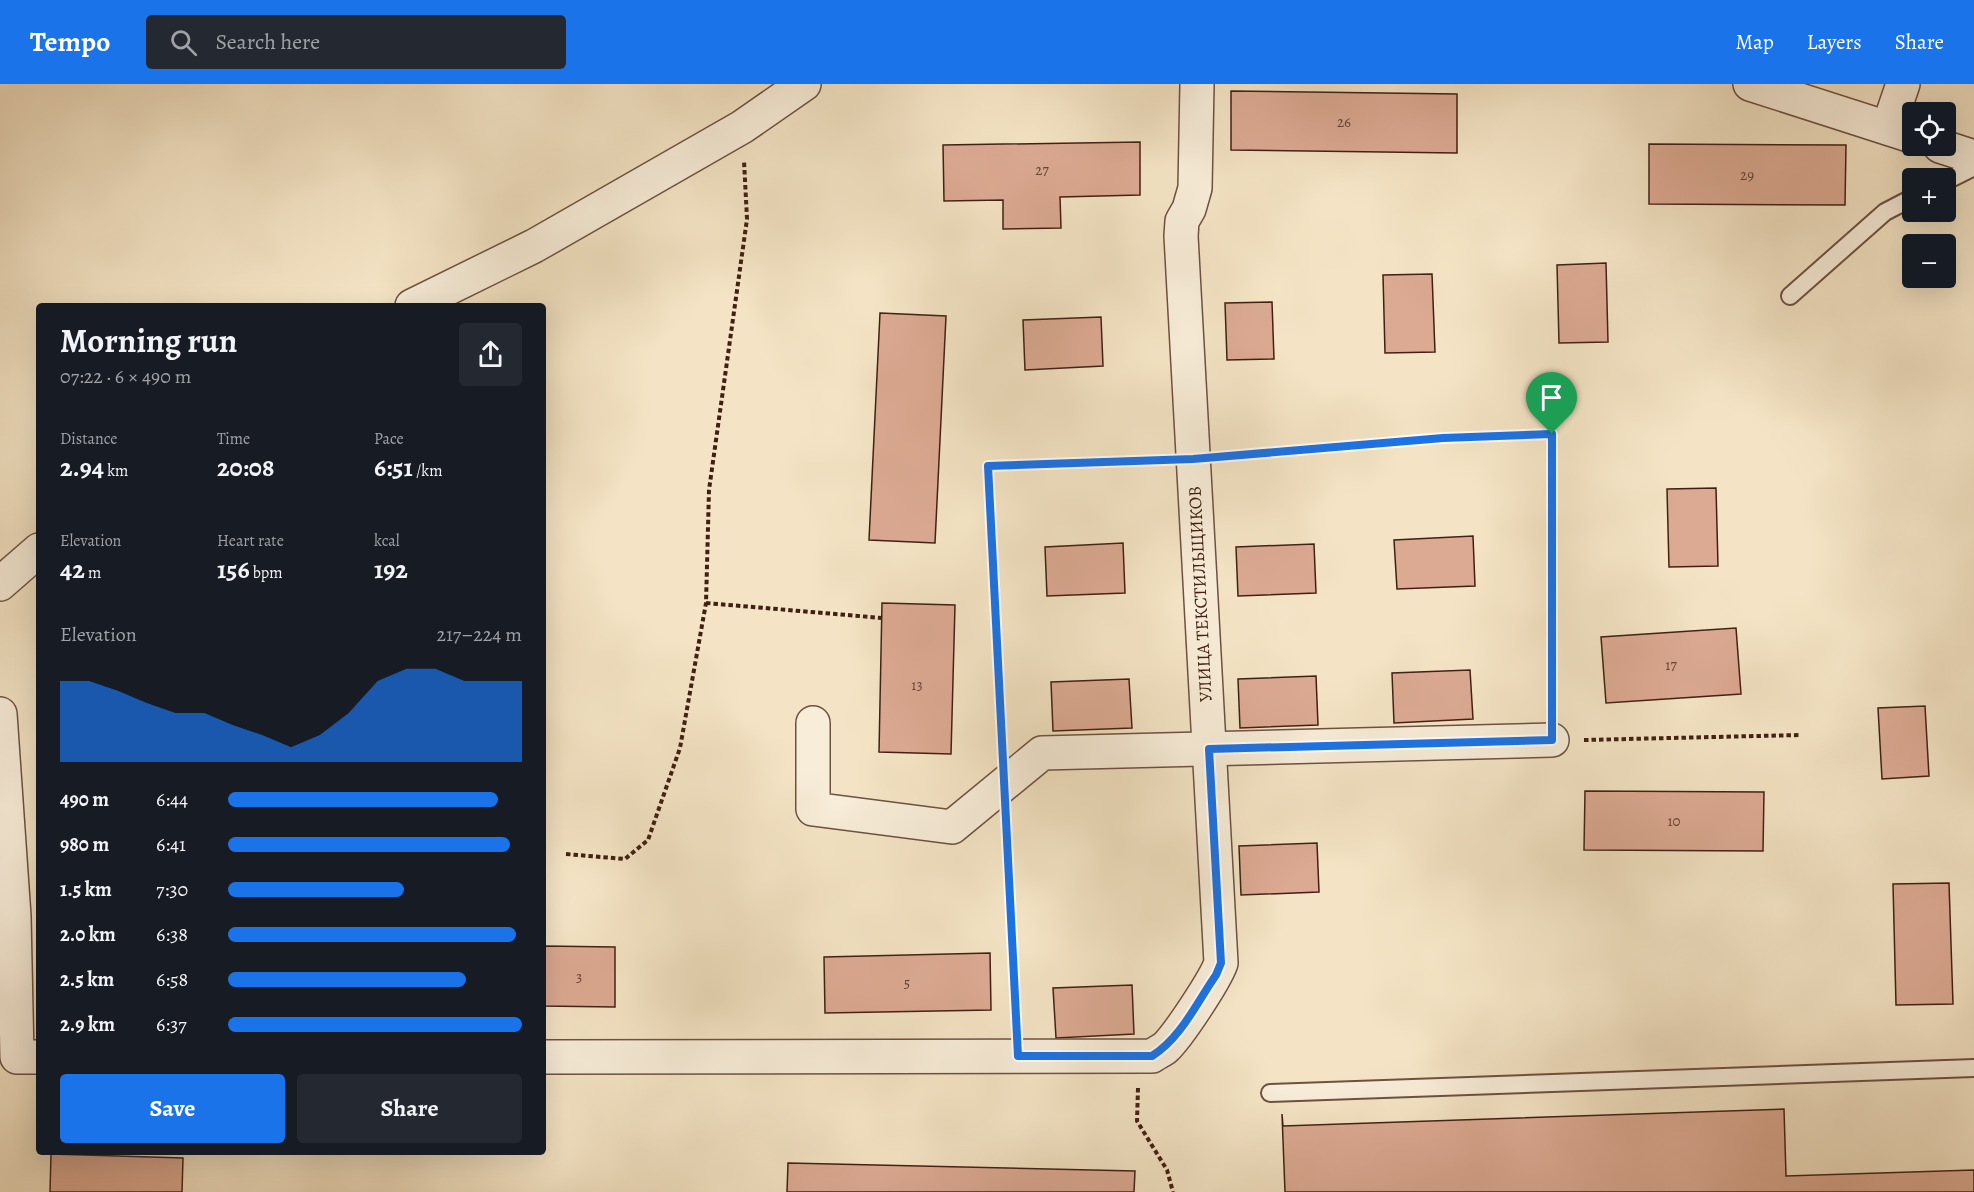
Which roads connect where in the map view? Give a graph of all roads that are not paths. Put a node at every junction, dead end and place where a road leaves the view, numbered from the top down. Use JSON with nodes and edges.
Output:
{"nodes":[{"id":1,"x":804,"y":84,"type":"edge"},
{"id":2,"x":1197,"y":84,"type":"edge"},
{"id":3,"x":1750,"y":84,"type":"edge"},
{"id":4,"x":1903,"y":84,"type":"edge"},
{"id":5,"x":1900,"y":132,"type":"edge"},
{"id":6,"x":1956,"y":151,"type":"edge"},
{"id":7,"x":1974,"y":157,"type":"edge"},
{"id":8,"x":1974,"y":167,"type":"edge"},
{"id":9,"x":1956,"y":176,"type":"edge"},
{"id":10,"x":1902,"y":203,"type":"edge"},
{"id":11,"x":1790,"y":296,"type":"dead end"},
{"id":12,"x":418,"y":303,"type":"edge"},
{"id":13,"x":36,"y":553,"type":"edge"},
{"id":14,"x":0,"y":584,"type":"edge"},
{"id":15,"x":0,"y":714,"type":"edge"},
{"id":16,"x":813,"y":723,"type":"dead end"},
{"id":17,"x":1552,"y":740,"type":"road end"},
{"id":18,"x":1209,"y":749,"type":"junction"},
{"id":19,"x":7,"y":916,"type":"edge"},
{"id":20,"x":36,"y":1057,"type":"edge"},
{"id":21,"x":546,"y":1057,"type":"edge"},
{"id":22,"x":1974,"y":1068,"type":"edge"},
{"id":23,"x":1270,"y":1093,"type":"dead end"}],
"edges":[{"from":1,"to":12,"type":"street"},
{"from":2,"to":18,"type":"street","name":"УЛИЦА ТЕКСТИЛЬЩИКОВ"},
{"from":3,"to":5,"type":"street"},
{"from":4,"to":5,"type":"street"},
{"from":6,"to":7,"type":"street"},
{"from":8,"to":9,"type":"lane"},
{"from":10,"to":11,"type":"lane"},
{"from":13,"to":14,"type":"street"},
{"from":15,"to":19,"type":"street"},
{"from":16,"to":18,"type":"street"},
{"from":17,"to":18,"type":"street"},
{"from":18,"to":21,"type":"street","name":"УЛИЦА ТЕКСТИЛЬЩИКОВ"},
{"from":19,"to":20,"type":"street"},
{"from":22,"to":23,"type":"lane"}]}
